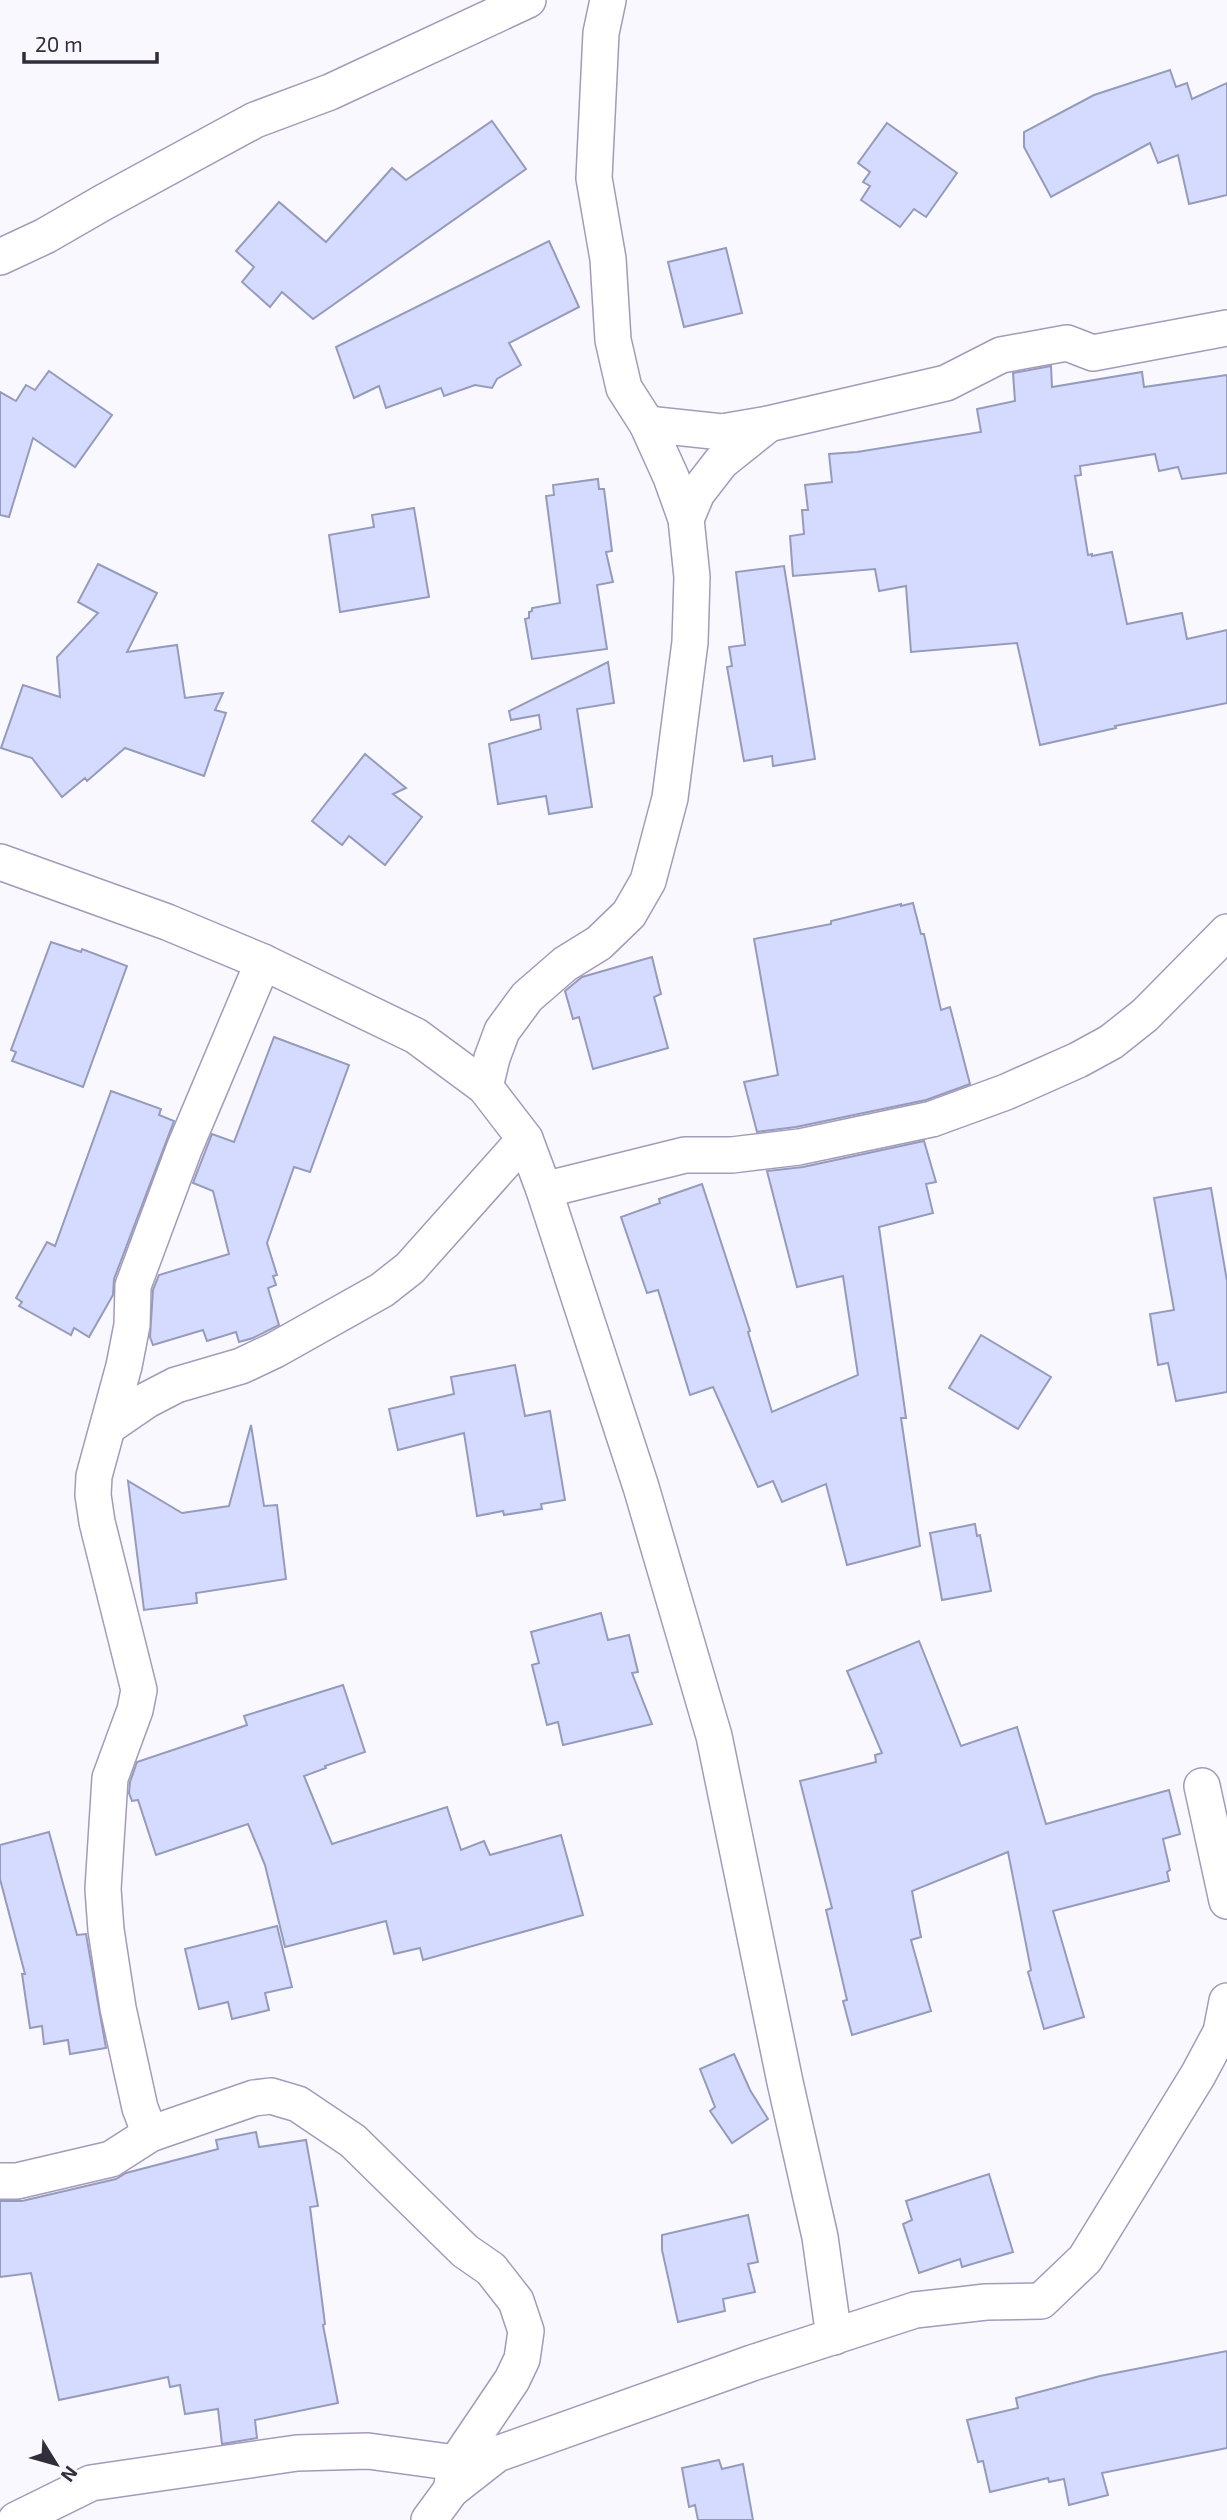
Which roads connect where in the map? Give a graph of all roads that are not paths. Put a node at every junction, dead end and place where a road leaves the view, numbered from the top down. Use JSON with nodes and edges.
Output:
{"nodes":[{"id":1,"x":527,"y":0,"type":"edge"},
{"id":2,"x":608,"y":0,"type":"edge"},
{"id":3,"x":0,"y":257,"type":"edge"},
{"id":4,"x":1227,"y":328,"type":"edge"},
{"id":5,"x":648,"y":424,"type":"junction"},
{"id":6,"x":768,"y":424,"type":"junction"},
{"id":7,"x":686,"y":519,"type":"junction"},
{"id":8,"x":0,"y":862,"type":"edge"},
{"id":9,"x":1227,"y":932,"type":"edge"},
{"id":10,"x":263,"y":962,"type":"junction"},
{"id":11,"x":485,"y":1087,"type":"junction"},
{"id":12,"x":525,"y":1139,"type":"junction"},
{"id":13,"x":544,"y":1190,"type":"junction"},
{"id":14,"x":108,"y":1426,"type":"junction"},
{"id":15,"x":1202,"y":1786,"type":"dead end"},
{"id":16,"x":1227,"y":1901,"type":"edge"},
{"id":17,"x":1227,"y":2001,"type":"edge"},
{"id":18,"x":150,"y":2134,"type":"junction"},
{"id":19,"x":0,"y":2181,"type":"edge"},
{"id":20,"x":834,"y":2337,"type":"junction"},
{"id":21,"x":453,"y":2476,"type":"junction"},
{"id":22,"x":16,"y":2520,"type":"edge"},
{"id":23,"x":429,"y":2520,"type":"edge"}],
"edges":[{"from":1,"to":3,"type":"street"},
{"from":2,"to":5,"type":"street"},
{"from":4,"to":6,"type":"street"},
{"from":5,"to":6,"type":"street"},
{"from":5,"to":7,"type":"street"},
{"from":6,"to":7,"type":"street"},
{"from":7,"to":11,"type":"street"},
{"from":8,"to":10,"type":"street"},
{"from":9,"to":13,"type":"street"},
{"from":10,"to":11,"type":"street"},
{"from":10,"to":14,"type":"street"},
{"from":11,"to":12,"type":"street"},
{"from":12,"to":13,"type":"street"},
{"from":12,"to":14,"type":"street"},
{"from":13,"to":20,"type":"street"},
{"from":14,"to":18,"type":"street"},
{"from":15,"to":16,"type":"street"},
{"from":17,"to":20,"type":"street"},
{"from":18,"to":19,"type":"street"},
{"from":18,"to":21,"type":"street"},
{"from":20,"to":21,"type":"street"},
{"from":21,"to":22,"type":"street"},
{"from":21,"to":23,"type":"street"}]}
